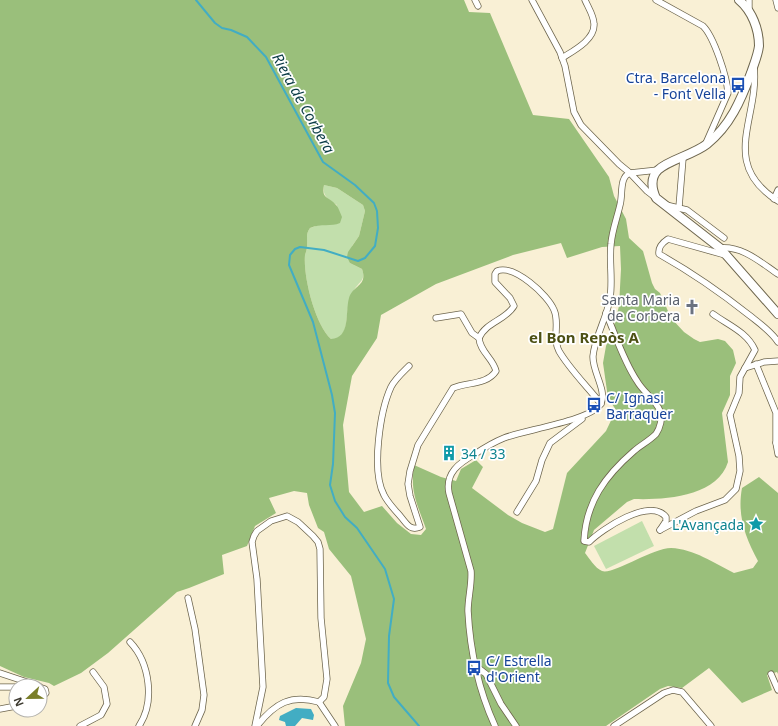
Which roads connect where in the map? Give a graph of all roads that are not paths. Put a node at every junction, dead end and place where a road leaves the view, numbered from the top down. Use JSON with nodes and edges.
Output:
{"nodes":[{"id":1,"x":475,"y":0,"type":"edge"},
{"id":2,"x":532,"y":0,"type":"edge"},
{"id":3,"x":585,"y":0,"type":"edge"},
{"id":4,"x":656,"y":0,"type":"edge"},
{"id":5,"x":739,"y":0,"type":"edge"},
{"id":6,"x":749,"y":0,"type":"edge"},
{"id":7,"x":776,"y":0,"type":"edge"},
{"id":8,"x":478,"y":6,"type":"dead end"},
{"id":9,"x":778,"y":8,"type":"edge"},
{"id":10,"x":749,"y":10,"type":"junction"},
{"id":11,"x":562,"y":58,"type":"junction"},
{"id":12,"x":754,"y":64,"type":"junction"},
{"id":13,"x":747,"y":83,"type":"junction"},
{"id":14,"x":754,"y":90,"type":"junction"},
{"id":15,"x":706,"y":145,"type":"junction"},
{"id":16,"x":683,"y":158,"type":"junction"},
{"id":17,"x":658,"y":170,"type":"junction"},
{"id":18,"x":630,"y":172,"type":"junction"},
{"id":19,"x":778,"y":190,"type":"edge"},
{"id":20,"x":656,"y":198,"type":"junction"},
{"id":21,"x":776,"y":200,"type":"edge"},
{"id":22,"x":664,"y":205,"type":"junction"},
{"id":23,"x":679,"y":207,"type":"junction"},
{"id":24,"x":724,"y":238,"type":"dead end"},
{"id":25,"x":723,"y":252,"type":"junction"},
{"id":26,"x":778,"y":274,"type":"edge"},
{"id":27,"x":606,"y":313,"type":"junction"},
{"id":28,"x":713,"y":314,"type":"dead end"},
{"id":29,"x":778,"y":314,"type":"edge"},
{"id":30,"x":436,"y":318,"type":"dead end"},
{"id":31,"x":479,"y":338,"type":"junction"},
{"id":32,"x":778,"y":342,"type":"edge"},
{"id":33,"x":778,"y":361,"type":"edge"},
{"id":34,"x":756,"y":364,"type":"junction"},
{"id":35,"x":410,"y":366,"type":"dead end"},
{"id":36,"x":746,"y":368,"type":"junction"},
{"id":37,"x":601,"y":404,"type":"junction"},
{"id":38,"x":588,"y":415,"type":"junction"},
{"id":39,"x":777,"y":443,"type":"edge"},
{"id":40,"x":778,"y":454,"type":"edge"},
{"id":41,"x":517,"y":512,"type":"dead end"},
{"id":42,"x":188,"y":598,"type":"dead end"},
{"id":43,"x":130,"y":642,"type":"dead end"},
{"id":44,"x":477,"y":667,"type":"junction"},
{"id":45,"x":93,"y":672,"type":"dead end"},
{"id":46,"x":0,"y":673,"type":"edge"},
{"id":47,"x":771,"y":674,"type":"dead end"},
{"id":48,"x":15,"y":678,"type":"edge"},
{"id":49,"x":778,"y":690,"type":"edge"},
{"id":50,"x":319,"y":702,"type":"junction"},
{"id":51,"x":80,"y":726,"type":"edge"},
{"id":52,"x":139,"y":726,"type":"edge"},
{"id":53,"x":196,"y":726,"type":"edge"},
{"id":54,"x":256,"y":726,"type":"edge"},
{"id":55,"x":335,"y":726,"type":"edge"},
{"id":56,"x":495,"y":726,"type":"edge"},
{"id":57,"x":516,"y":726,"type":"edge"},
{"id":58,"x":614,"y":726,"type":"edge"},
{"id":59,"x":711,"y":726,"type":"edge"}],
"edges":[{"from":1,"to":8,"type":"street"},
{"from":2,"to":11,"type":"street"},
{"from":3,"to":11,"type":"street"},
{"from":4,"to":15,"type":"street"},
{"from":5,"to":10,"type":"street"},
{"from":6,"to":10,"type":"street"},
{"from":7,"to":9,"type":"street"},
{"from":10,"to":12,"type":"street"},
{"from":11,"to":18,"type":"street"},
{"from":12,"to":13,"type":"street"},
{"from":12,"to":14,"type":"street"},
{"from":13,"to":14,"type":"street"},
{"from":13,"to":15,"type":"street"},
{"from":14,"to":21,"type":"street"},
{"from":15,"to":16,"type":"street"},
{"from":16,"to":17,"type":"street"},
{"from":16,"to":23,"type":"street"},
{"from":17,"to":18,"type":"street"},
{"from":17,"to":20,"type":"street"},
{"from":18,"to":20,"type":"street"},
{"from":18,"to":27,"type":"street"},
{"from":19,"to":21,"type":"street"},
{"from":20,"to":22,"type":"street"},
{"from":22,"to":23,"type":"street"},
{"from":22,"to":25,"type":"street"},
{"from":23,"to":24,"type":"street"},
{"from":25,"to":26,"type":"street"},
{"from":25,"to":29,"type":"street"},
{"from":25,"to":32,"type":"street"},
{"from":27,"to":36,"type":"street"},
{"from":27,"to":37,"type":"street"},
{"from":28,"to":36,"type":"street"},
{"from":30,"to":31,"type":"street"},
{"from":31,"to":35,"type":"street"},
{"from":31,"to":37,"type":"street"},
{"from":33,"to":34,"type":"street"},
{"from":34,"to":36,"type":"street"},
{"from":34,"to":39,"type":"street"},
{"from":37,"to":38,"type":"street"},
{"from":38,"to":41,"type":"street"},
{"from":38,"to":44,"type":"street"},
{"from":39,"to":40,"type":"street"},
{"from":42,"to":53,"type":"street"},
{"from":43,"to":52,"type":"street"},
{"from":44,"to":56,"type":"street"},
{"from":44,"to":57,"type":"street"},
{"from":45,"to":51,"type":"street"},
{"from":46,"to":48,"type":"street"},
{"from":47,"to":49,"type":"street"},
{"from":50,"to":54,"type":"street"},
{"from":50,"to":54,"type":"street"},
{"from":50,"to":55,"type":"street"},
{"from":58,"to":59,"type":"street"}]}
